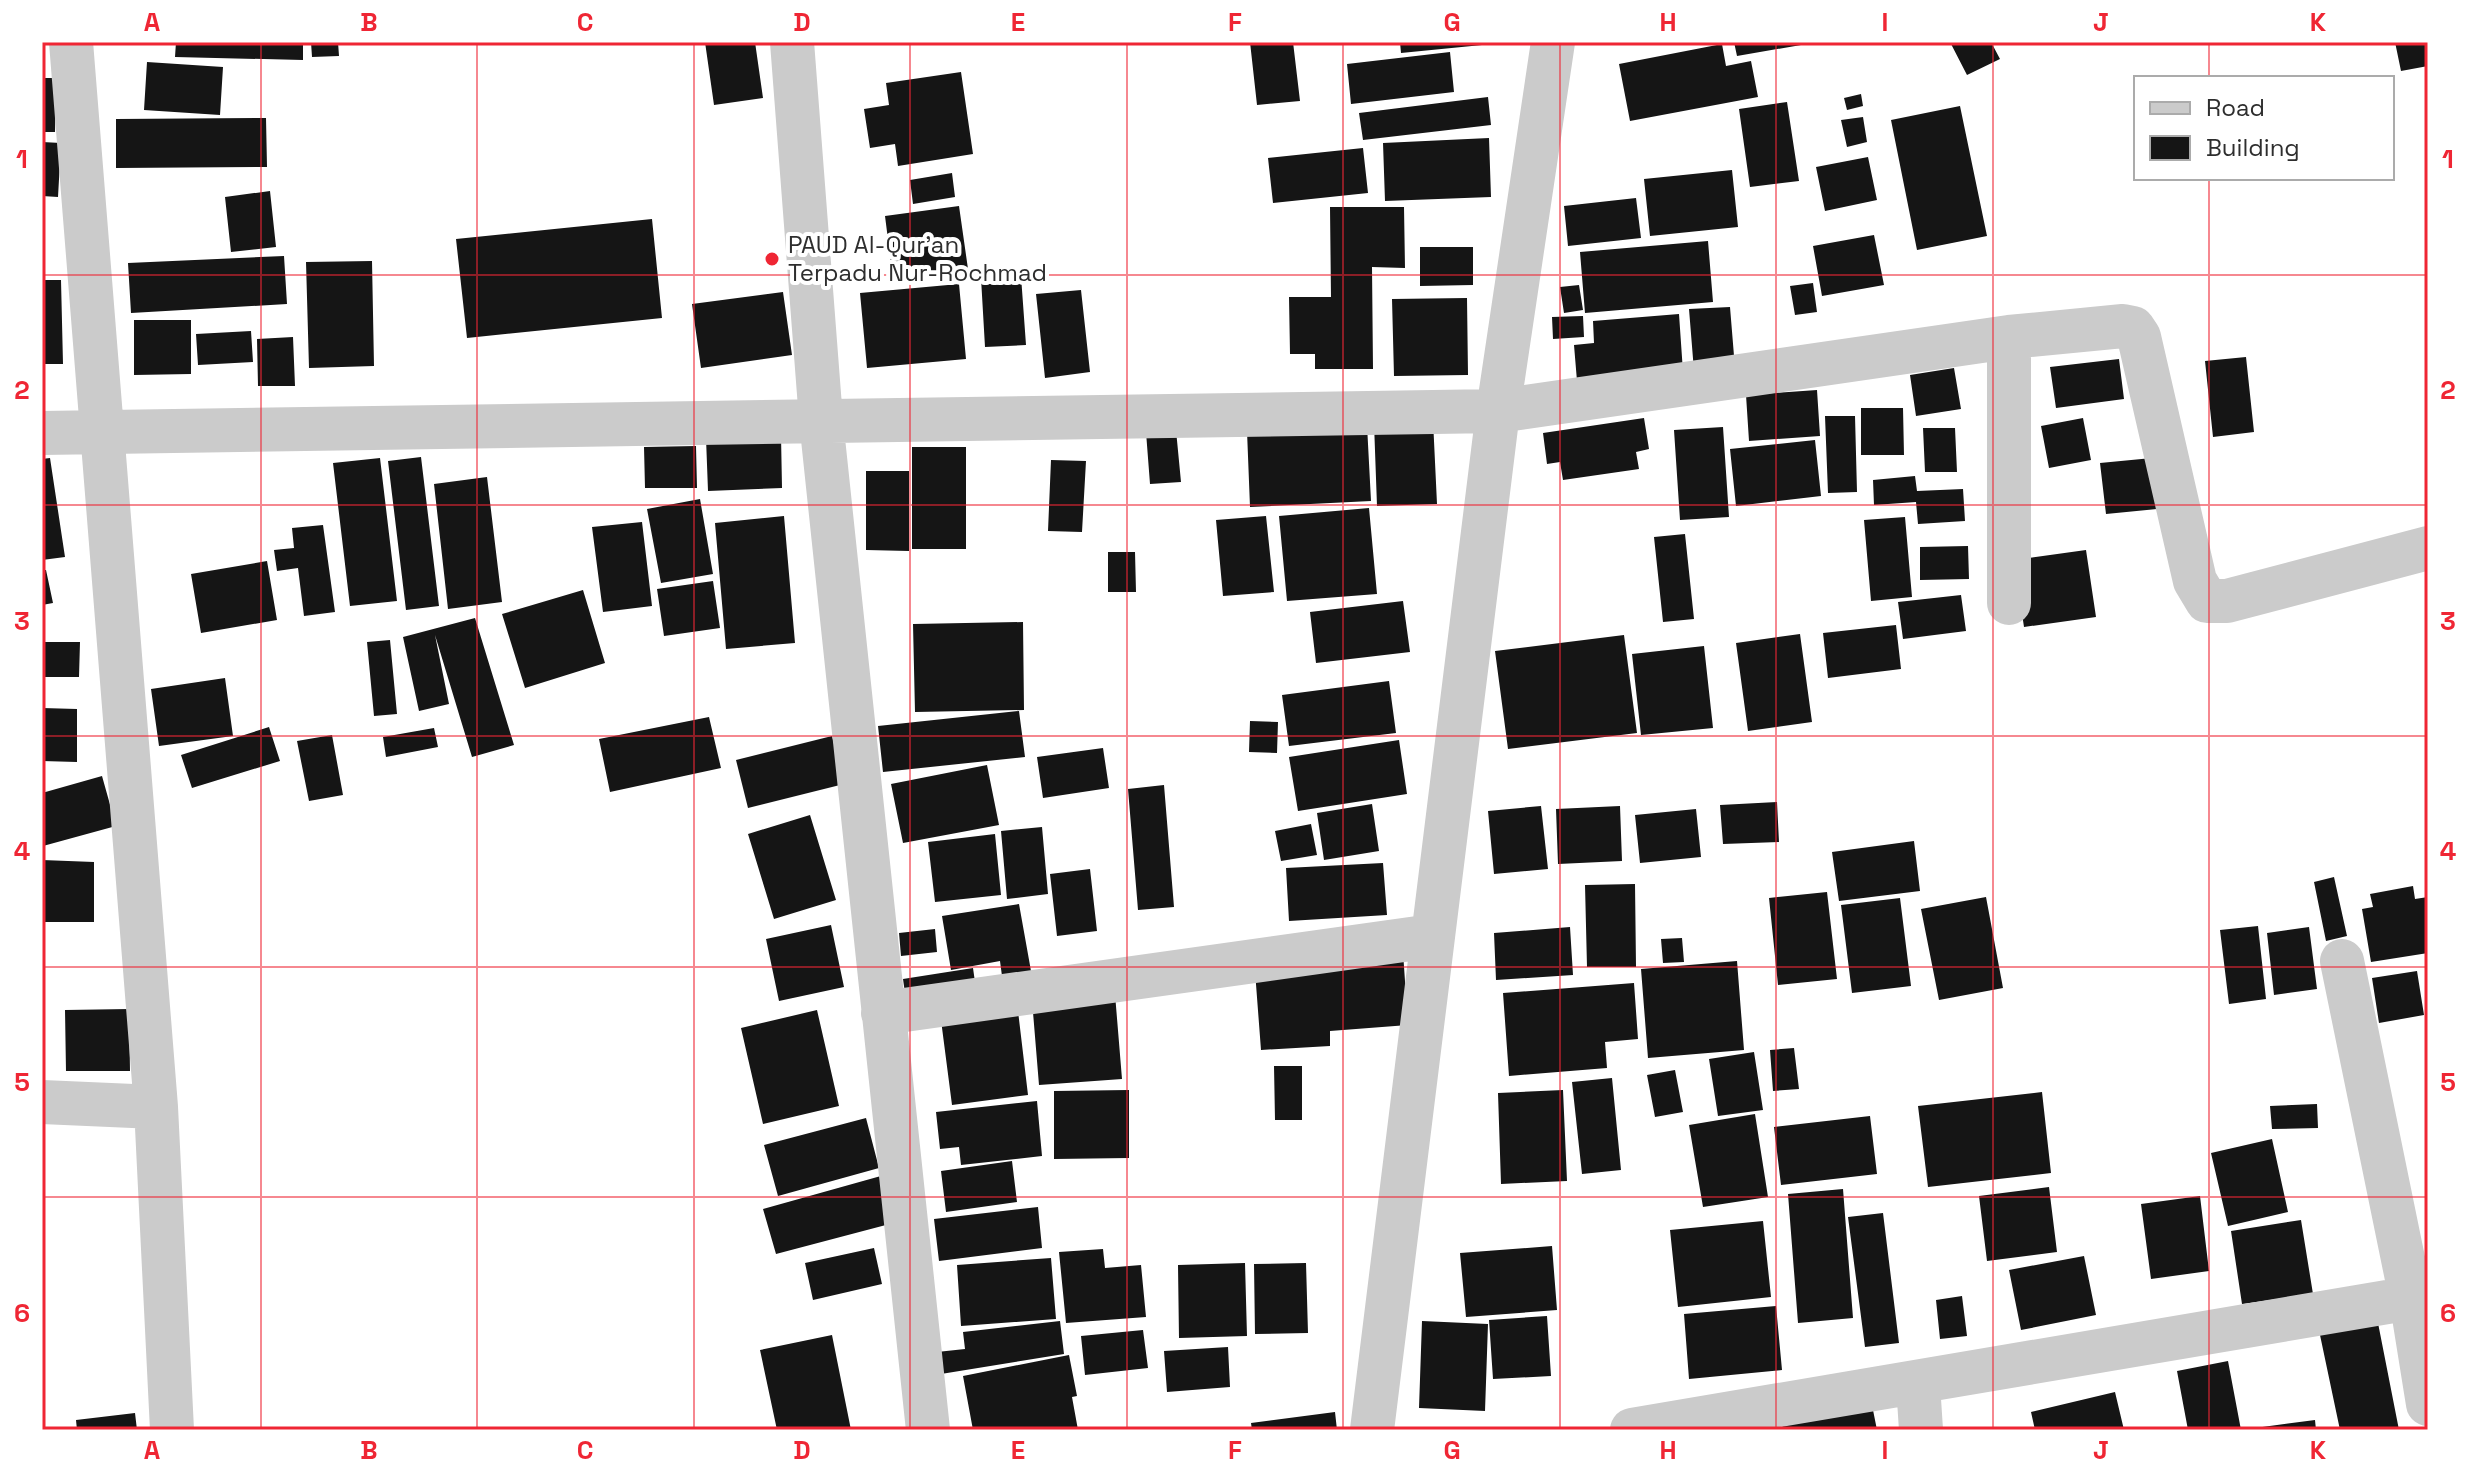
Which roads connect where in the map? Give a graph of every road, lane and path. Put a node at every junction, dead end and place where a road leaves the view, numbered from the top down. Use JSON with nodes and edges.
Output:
{"nodes":[{"id":1,"x":71,"y":42,"type":"edge"},
{"id":2,"x":792,"y":42,"type":"edge"},
{"id":3,"x":1553,"y":42,"type":"edge"},
{"id":4,"x":2009,"y":337,"type":"junction"},
{"id":5,"x":1498,"y":411,"type":"junction"},
{"id":6,"x":821,"y":420,"type":"junction"},
{"id":7,"x":100,"y":432,"type":"junction"},
{"id":8,"x":42,"y":433,"type":"edge"},
{"id":9,"x":2428,"y":548,"type":"edge"},
{"id":10,"x":2009,"y":603,"type":"dead end"},
{"id":11,"x":1432,"y":936,"type":"junction"},
{"id":12,"x":2342,"y":961,"type":"dead end"},
{"id":13,"x":883,"y":1013,"type":"junction"},
{"id":14,"x":42,"y":1102,"type":"edge"},
{"id":15,"x":156,"y":1107,"type":"junction"},
{"id":16,"x":2420,"y":1297,"type":"edge"},
{"id":17,"x":1918,"y":1384,"type":"junction"},
{"id":18,"x":2428,"y":1404,"type":"edge"},
{"id":19,"x":172,"y":1430,"type":"edge"},
{"id":20,"x":928,"y":1430,"type":"edge"},
{"id":21,"x":1372,"y":1430,"type":"edge"},
{"id":22,"x":1632,"y":1430,"type":"edge"},
{"id":23,"x":1921,"y":1430,"type":"edge"}],
"edges":[{"from":1,"to":7,"type":"street"},
{"from":2,"to":6,"type":"street"},
{"from":3,"to":5,"type":"street"},
{"from":4,"to":5,"type":"street"},
{"from":4,"to":9,"type":"street"},
{"from":4,"to":10,"type":"street"},
{"from":5,"to":6,"type":"street"},
{"from":5,"to":11,"type":"street"},
{"from":6,"to":7,"type":"street"},
{"from":6,"to":13,"type":"street"},
{"from":7,"to":8,"type":"street"},
{"from":7,"to":15,"type":"street"},
{"from":11,"to":13,"type":"street"},
{"from":11,"to":21,"type":"street"},
{"from":12,"to":16,"type":"street"},
{"from":13,"to":20,"type":"street"},
{"from":14,"to":15,"type":"street"},
{"from":15,"to":19,"type":"street"},
{"from":16,"to":17,"type":"street"},
{"from":16,"to":18,"type":"street"},
{"from":17,"to":22,"type":"street"},
{"from":17,"to":23,"type":"street"}]}
